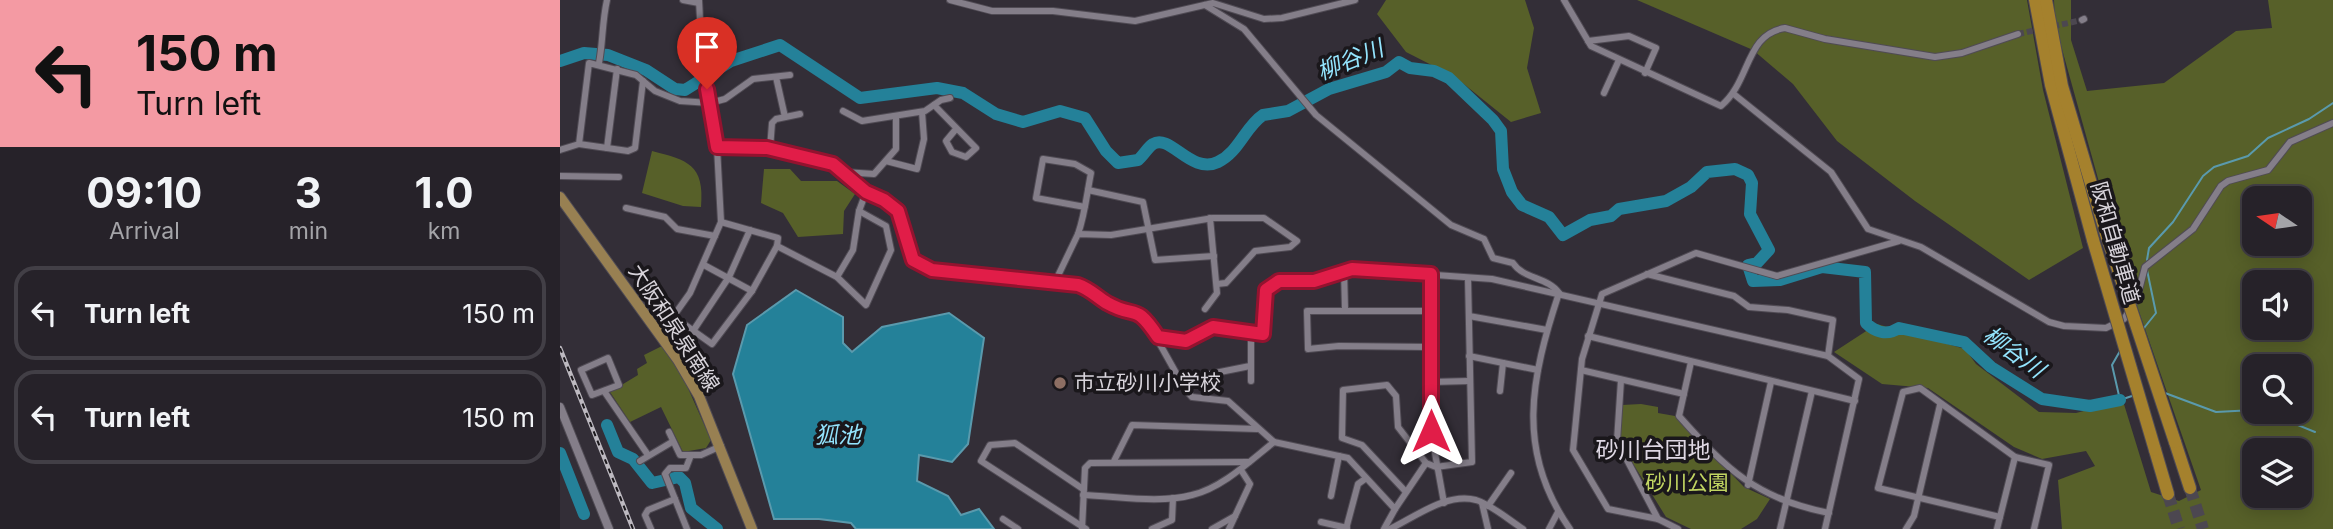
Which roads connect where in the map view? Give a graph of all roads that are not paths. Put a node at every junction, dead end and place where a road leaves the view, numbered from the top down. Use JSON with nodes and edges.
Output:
{"nodes":[{"id":1,"x":607,"y":0,"type":"edge"},
{"id":2,"x":683,"y":0,"type":"edge"},
{"id":3,"x":950,"y":0,"type":"edge"},
{"id":4,"x":1355,"y":0,"type":"edge"},
{"id":5,"x":1564,"y":0,"type":"edge"},
{"id":6,"x":2035,"y":0,"type":"edge"},
{"id":7,"x":2046,"y":0,"type":"edge"},
{"id":8,"x":699,"y":2,"type":"edge"},
{"id":9,"x":962,"y":2,"type":"edge"},
{"id":10,"x":1219,"y":2,"type":"edge"},
{"id":11,"x":1205,"y":5,"type":"junction"},
{"id":12,"x":2018,"y":34,"type":"tunnel mouth"},
{"id":13,"x":1588,"y":41,"type":"junction"},
{"id":14,"x":1619,"y":60,"type":"junction"},
{"id":15,"x":599,"y":62,"type":"junction"},
{"id":16,"x":617,"y":69,"type":"junction"},
{"id":17,"x":1645,"y":73,"type":"junction"},
{"id":18,"x":790,"y":75,"type":"dead end"},
{"id":19,"x":776,"y":77,"type":"junction"},
{"id":20,"x":643,"y":81,"type":"junction"},
{"id":21,"x":1604,"y":93,"type":"dead end"},
{"id":22,"x":1735,"y":95,"type":"junction"},
{"id":23,"x":950,"y":98,"type":"dead end"},
{"id":24,"x":710,"y":103,"type":"junction"},
{"id":25,"x":934,"y":105,"type":"junction"},
{"id":26,"x":843,"y":111,"type":"dead end"},
{"id":27,"x":922,"y":112,"type":"junction"},
{"id":28,"x":800,"y":114,"type":"dead end"},
{"id":29,"x":895,"y":116,"type":"junction"},
{"id":30,"x":785,"y":117,"type":"junction"},
{"id":31,"x":2333,"y":123,"type":"edge"},
{"id":32,"x":956,"y":128,"type":"junction"},
{"id":33,"x":579,"y":144,"type":"junction"},
{"id":34,"x":717,"y":147,"type":"junction"},
{"id":35,"x":607,"y":148,"type":"junction"},
{"id":36,"x":770,"y":149,"type":"junction"},
{"id":37,"x":560,"y":150,"type":"edge"},
{"id":38,"x":886,"y":161,"type":"junction"},
{"id":39,"x":844,"y":172,"type":"junction"},
{"id":40,"x":560,"y":176,"type":"edge"},
{"id":41,"x":619,"y":177,"type":"dead end"},
{"id":42,"x":1088,"y":190,"type":"junction"},
{"id":43,"x":866,"y":192,"type":"junction"},
{"id":44,"x":560,"y":197,"type":"edge"},
{"id":45,"x":1085,"y":207,"type":"junction"},
{"id":46,"x":626,"y":208,"type":"dead end"},
{"id":47,"x":859,"y":211,"type":"junction"},
{"id":48,"x":1210,"y":218,"type":"junction"},
{"id":49,"x":721,"y":222,"type":"junction"},
{"id":50,"x":1149,"y":229,"type":"junction"},
{"id":51,"x":750,"y":230,"type":"junction"},
{"id":52,"x":1078,"y":233,"type":"junction"},
{"id":53,"x":715,"y":236,"type":"junction"},
{"id":54,"x":1901,"y":241,"type":"junction"},
{"id":55,"x":777,"y":246,"type":"junction"},
{"id":56,"x":1214,"y":256,"type":"junction"},
{"id":57,"x":704,"y":265,"type":"junction"},
{"id":58,"x":1344,"y":271,"type":"junction"},
{"id":59,"x":1431,"y":274,"type":"junction"},
{"id":60,"x":1647,"y":274,"type":"junction"},
{"id":61,"x":729,"y":277,"type":"junction"},
{"id":62,"x":836,"y":277,"type":"junction"},
{"id":63,"x":1468,"y":278,"type":"junction"},
{"id":64,"x":1055,"y":282,"type":"junction"},
{"id":65,"x":1217,"y":284,"type":"junction"},
{"id":66,"x":752,"y":290,"type":"junction"},
{"id":67,"x":1559,"y":293,"type":"junction"},
{"id":68,"x":1599,"y":302,"type":"junction"},
{"id":69,"x":1205,"y":309,"type":"dead end"},
{"id":70,"x":1345,"y":309,"type":"junction"},
{"id":71,"x":1432,"y":311,"type":"junction"},
{"id":72,"x":1469,"y":316,"type":"junction"},
{"id":73,"x":674,"y":317,"type":"junction"},
{"id":74,"x":1546,"y":330,"type":"junction"},
{"id":75,"x":693,"y":331,"type":"junction"},
{"id":76,"x":1251,"y":332,"type":"junction"},
{"id":77,"x":660,"y":335,"type":"junction"},
{"id":78,"x":1588,"y":336,"type":"junction"},
{"id":79,"x":1158,"y":337,"type":"junction"},
{"id":80,"x":1431,"y":347,"type":"junction"},
{"id":81,"x":1469,"y":356,"type":"junction"},
{"id":82,"x":1828,"y":356,"type":"junction"},
{"id":83,"x":1691,"y":362,"type":"junction"},
{"id":84,"x":1503,"y":363,"type":"junction"},
{"id":85,"x":1250,"y":366,"type":"junction"},
{"id":86,"x":1538,"y":370,"type":"junction"},
{"id":87,"x":1580,"y":370,"type":"junction"},
{"id":88,"x":1180,"y":380,"type":"junction"},
{"id":89,"x":1621,"y":380,"type":"junction"},
{"id":90,"x":1251,"y":381,"type":"dead end"},
{"id":91,"x":1469,"y":381,"type":"junction"},
{"id":92,"x":1431,"y":382,"type":"junction"},
{"id":93,"x":1772,"y":382,"type":"junction"},
{"id":94,"x":604,"y":391,"type":"junction"},
{"id":95,"x":1500,"y":391,"type":"dead end"},
{"id":96,"x":1812,"y":391,"type":"junction"},
{"id":97,"x":1684,"y":394,"type":"junction"},
{"id":98,"x":1855,"y":401,"type":"junction"},
{"id":99,"x":1940,"y":405,"type":"junction"},
{"id":100,"x":560,"y":407,"type":"edge"},
{"id":101,"x":1257,"y":429,"type":"junction"},
{"id":102,"x":669,"y":432,"type":"dead end"},
{"id":103,"x":672,"y":442,"type":"junction"},
{"id":104,"x":1274,"y":442,"type":"junction"},
{"id":105,"x":720,"y":446,"type":"junction"},
{"id":106,"x":691,"y":455,"type":"junction"},
{"id":107,"x":648,"y":456,"type":"junction"},
{"id":108,"x":1339,"y":456,"type":"junction"},
{"id":109,"x":2015,"y":457,"type":"junction"},
{"id":110,"x":640,"y":461,"type":"dead end"},
{"id":111,"x":1114,"y":461,"type":"junction"},
{"id":112,"x":1249,"y":462,"type":"junction"},
{"id":113,"x":1426,"y":463,"type":"junction"},
{"id":114,"x":1436,"y":467,"type":"junction"},
{"id":115,"x":1241,"y":470,"type":"junction"},
{"id":116,"x":1511,"y":473,"type":"dead end"},
{"id":117,"x":1365,"y":479,"type":"junction"},
{"id":118,"x":1748,"y":485,"type":"junction"},
{"id":119,"x":2190,"y":488,"type":"tunnel mouth"},
{"id":120,"x":1083,"y":492,"type":"junction"},
{"id":121,"x":1406,"y":492,"type":"junction"},
{"id":122,"x":2168,"y":494,"type":"tunnel mouth"},
{"id":123,"x":1331,"y":496,"type":"dead end"},
{"id":124,"x":1173,"y":498,"type":"junction"},
{"id":125,"x":675,"y":499,"type":"junction"},
{"id":126,"x":1918,"y":499,"type":"junction"},
{"id":127,"x":1787,"y":502,"type":"junction"},
{"id":128,"x":1444,"y":503,"type":"junction"},
{"id":129,"x":1485,"y":504,"type":"junction"},
{"id":130,"x":1395,"y":509,"type":"junction"},
{"id":131,"x":1558,"y":512,"type":"junction"},
{"id":132,"x":1829,"y":513,"type":"junction"},
{"id":133,"x":1236,"y":515,"type":"junction"},
{"id":134,"x":2000,"y":517,"type":"junction"},
{"id":135,"x":1003,"y":519,"type":"dead end"},
{"id":136,"x":1658,"y":519,"type":"junction"},
{"id":137,"x":1321,"y":522,"type":"dead end"},
{"id":138,"x":1346,"y":528,"type":"edge"},
{"id":139,"x":609,"y":529,"type":"edge"},
{"id":140,"x":650,"y":529,"type":"edge"},
{"id":141,"x":687,"y":529,"type":"edge"},
{"id":142,"x":752,"y":529,"type":"edge"},
{"id":143,"x":1018,"y":529,"type":"edge"},
{"id":144,"x":1083,"y":529,"type":"edge"},
{"id":145,"x":1152,"y":529,"type":"edge"},
{"id":146,"x":1212,"y":529,"type":"edge"},
{"id":147,"x":1229,"y":529,"type":"edge"},
{"id":148,"x":1384,"y":529,"type":"edge"},
{"id":149,"x":1390,"y":529,"type":"edge"},
{"id":150,"x":1488,"y":529,"type":"edge"},
{"id":151,"x":1523,"y":529,"type":"edge"},
{"id":152,"x":1549,"y":529,"type":"edge"},
{"id":153,"x":1570,"y":529,"type":"edge"},
{"id":154,"x":1678,"y":529,"type":"edge"},
{"id":155,"x":1780,"y":529,"type":"edge"},
{"id":156,"x":1825,"y":529,"type":"edge"},
{"id":157,"x":1906,"y":529,"type":"edge"},
{"id":158,"x":1997,"y":529,"type":"edge"},
{"id":159,"x":2034,"y":529,"type":"edge"}],
"edges":[{"from":1,"to":15,"type":"street"},
{"from":2,"to":8,"type":"street"},
{"from":3,"to":9,"type":"street"},
{"from":4,"to":10,"type":"street"},
{"from":5,"to":13,"type":"street"},
{"from":6,"to":122,"type":"highway","name":"阪和自動車道","bridge":true},
{"from":7,"to":119,"type":"highway","name":"阪和自動車道","bridge":true},
{"from":8,"to":24,"type":"street"},
{"from":9,"to":11,"type":"street"},
{"from":10,"to":11,"type":"street"},
{"from":11,"to":67,"type":"street"},
{"from":12,"to":22,"type":"street"},
{"from":13,"to":14,"type":"street"},
{"from":13,"to":17,"type":"street"},
{"from":14,"to":17,"type":"street"},
{"from":14,"to":21,"type":"street"},
{"from":15,"to":16,"type":"street"},
{"from":15,"to":33,"type":"street"},
{"from":16,"to":20,"type":"street"},
{"from":16,"to":35,"type":"street"},
{"from":17,"to":22,"type":"street"},
{"from":18,"to":19,"type":"street"},
{"from":19,"to":24,"type":"street"},
{"from":19,"to":30,"type":"street"},
{"from":20,"to":24,"type":"street"},
{"from":20,"to":35,"type":"street"},
{"from":22,"to":54,"type":"street"},
{"from":23,"to":25,"type":"street"},
{"from":24,"to":34,"type":"street"},
{"from":25,"to":27,"type":"street"},
{"from":25,"to":32,"type":"street"},
{"from":26,"to":29,"type":"street"},
{"from":27,"to":29,"type":"street"},
{"from":27,"to":38,"type":"street"},
{"from":28,"to":30,"type":"street"},
{"from":29,"to":38,"type":"street"},
{"from":30,"to":36,"type":"street"},
{"from":31,"to":54,"type":"street"},
{"from":32,"to":32,"type":"street"},
{"from":33,"to":35,"type":"street"},
{"from":33,"to":37,"type":"street"},
{"from":34,"to":36,"type":"street"},
{"from":34,"to":49,"type":"street"},
{"from":36,"to":39,"type":"street"},
{"from":38,"to":39,"type":"street"},
{"from":39,"to":43,"type":"street"},
{"from":40,"to":41,"type":"street"},
{"from":42,"to":45,"type":"street"},
{"from":42,"to":45,"type":"street"},
{"from":42,"to":50,"type":"street"},
{"from":43,"to":47,"type":"street"},
{"from":43,"to":64,"type":"street"},
{"from":44,"to":77,"type":"main road","name":"大阪和泉泉南線"},
{"from":45,"to":52,"type":"street"},
{"from":46,"to":53,"type":"street"},
{"from":47,"to":62,"type":"street"},
{"from":47,"to":62,"type":"street"},
{"from":48,"to":50,"type":"street"},
{"from":48,"to":56,"type":"street"},
{"from":48,"to":65,"type":"street"},
{"from":49,"to":51,"type":"street"},
{"from":49,"to":53,"type":"street"},
{"from":50,"to":52,"type":"street"},
{"from":50,"to":56,"type":"street"},
{"from":51,"to":55,"type":"street"},
{"from":51,"to":61,"type":"street"},
{"from":52,"to":64,"type":"street"},
{"from":53,"to":57,"type":"street"},
{"from":54,"to":60,"type":"street"},
{"from":55,"to":62,"type":"street"},
{"from":55,"to":66,"type":"street"},
{"from":56,"to":65,"type":"street"},
{"from":57,"to":61,"type":"street"},
{"from":57,"to":73,"type":"street"},
{"from":58,"to":59,"type":"street"},
{"from":58,"to":70,"type":"street"},
{"from":58,"to":76,"type":"street"},
{"from":59,"to":63,"type":"street"},
{"from":59,"to":71,"type":"street"},
{"from":60,"to":68,"type":"street"},
{"from":60,"to":82,"type":"street"},
{"from":61,"to":66,"type":"street"},
{"from":61,"to":75,"type":"street"},
{"from":63,"to":67,"type":"street"},
{"from":63,"to":72,"type":"street"},
{"from":64,"to":79,"type":"street"},
{"from":65,"to":69,"type":"street"},
{"from":66,"to":75,"type":"street"},
{"from":67,"to":68,"type":"street"},
{"from":67,"to":74,"type":"street"},
{"from":68,"to":78,"type":"street"},
{"from":68,"to":82,"type":"street"},
{"from":70,"to":71,"type":"street"},
{"from":70,"to":80,"type":"street"},
{"from":71,"to":80,"type":"street"},
{"from":72,"to":74,"type":"street"},
{"from":72,"to":81,"type":"street"},
{"from":73,"to":75,"type":"street"},
{"from":73,"to":77,"type":"street"},
{"from":74,"to":86,"type":"street"},
{"from":76,"to":79,"type":"street"},
{"from":76,"to":85,"type":"street"},
{"from":77,"to":105,"type":"main road","name":"大阪和泉泉南線"},
{"from":78,"to":83,"type":"street"},
{"from":78,"to":87,"type":"street"},
{"from":79,"to":88,"type":"street"},
{"from":80,"to":92,"type":"street"},
{"from":81,"to":84,"type":"street"},
{"from":81,"to":91,"type":"street"},
{"from":82,"to":98,"type":"street"},
{"from":83,"to":93,"type":"street"},
{"from":83,"to":97,"type":"street"},
{"from":84,"to":86,"type":"street"},
{"from":84,"to":95,"type":"street"},
{"from":85,"to":88,"type":"street"},
{"from":85,"to":90,"type":"street"},
{"from":86,"to":131,"type":"street"},
{"from":87,"to":89,"type":"street"},
{"from":87,"to":136,"type":"street"},
{"from":88,"to":101,"type":"street"},
{"from":89,"to":97,"type":"street"},
{"from":89,"to":136,"type":"street"},
{"from":91,"to":92,"type":"street"},
{"from":91,"to":114,"type":"street"},
{"from":92,"to":114,"type":"street"},
{"from":93,"to":96,"type":"street"},
{"from":93,"to":118,"type":"street"},
{"from":94,"to":94,"type":"street"},
{"from":94,"to":107,"type":"street"},
{"from":96,"to":98,"type":"street"},
{"from":96,"to":127,"type":"street"},
{"from":97,"to":118,"type":"street"},
{"from":98,"to":132,"type":"street"},
{"from":99,"to":109,"type":"street"},
{"from":99,"to":126,"type":"street"},
{"from":99,"to":126,"type":"street"},
{"from":100,"to":139,"type":"street"},
{"from":101,"to":104,"type":"street"},
{"from":101,"to":111,"type":"street"},
{"from":102,"to":103,"type":"street"},
{"from":103,"to":106,"type":"street"},
{"from":103,"to":107,"type":"street"},
{"from":104,"to":108,"type":"street"},
{"from":104,"to":112,"type":"street"},
{"from":105,"to":106,"type":"street"},
{"from":105,"to":142,"type":"main road","name":"大阪和泉泉南線"},
{"from":106,"to":125,"type":"street"},
{"from":107,"to":110,"type":"street"},
{"from":108,"to":117,"type":"street"},
{"from":108,"to":123,"type":"street"},
{"from":109,"to":134,"type":"street"},
{"from":109,"to":159,"type":"street"},
{"from":111,"to":112,"type":"street"},
{"from":111,"to":120,"type":"street"},
{"from":112,"to":115,"type":"street"},
{"from":113,"to":114,"type":"street"},
{"from":113,"to":121,"type":"street"},
{"from":113,"to":121,"type":"street"},
{"from":114,"to":128,"type":"street"},
{"from":115,"to":124,"type":"street"},
{"from":115,"to":133,"type":"street"},
{"from":116,"to":129,"type":"street"},
{"from":117,"to":130,"type":"street"},
{"from":117,"to":138,"type":"street"},
{"from":118,"to":127,"type":"street"},
{"from":120,"to":124,"type":"street"},
{"from":120,"to":144,"type":"street"},
{"from":120,"to":144,"type":"street"},
{"from":121,"to":130,"type":"street"},
{"from":124,"to":145,"type":"street"},
{"from":125,"to":140,"type":"street"},
{"from":125,"to":141,"type":"street"},
{"from":126,"to":134,"type":"street"},
{"from":126,"to":157,"type":"street"},
{"from":127,"to":132,"type":"street"},
{"from":127,"to":155,"type":"street"},
{"from":128,"to":129,"type":"street"},
{"from":128,"to":149,"type":"street"},
{"from":129,"to":150,"type":"street"},
{"from":129,"to":151,"type":"street"},
{"from":130,"to":148,"type":"street"},
{"from":131,"to":152,"type":"street"},
{"from":131,"to":153,"type":"street"},
{"from":132,"to":156,"type":"street"},
{"from":133,"to":146,"type":"street"},
{"from":133,"to":147,"type":"street"},
{"from":134,"to":158,"type":"street"},
{"from":135,"to":143,"type":"street"},
{"from":136,"to":154,"type":"street"},
{"from":137,"to":138,"type":"street"}]}
